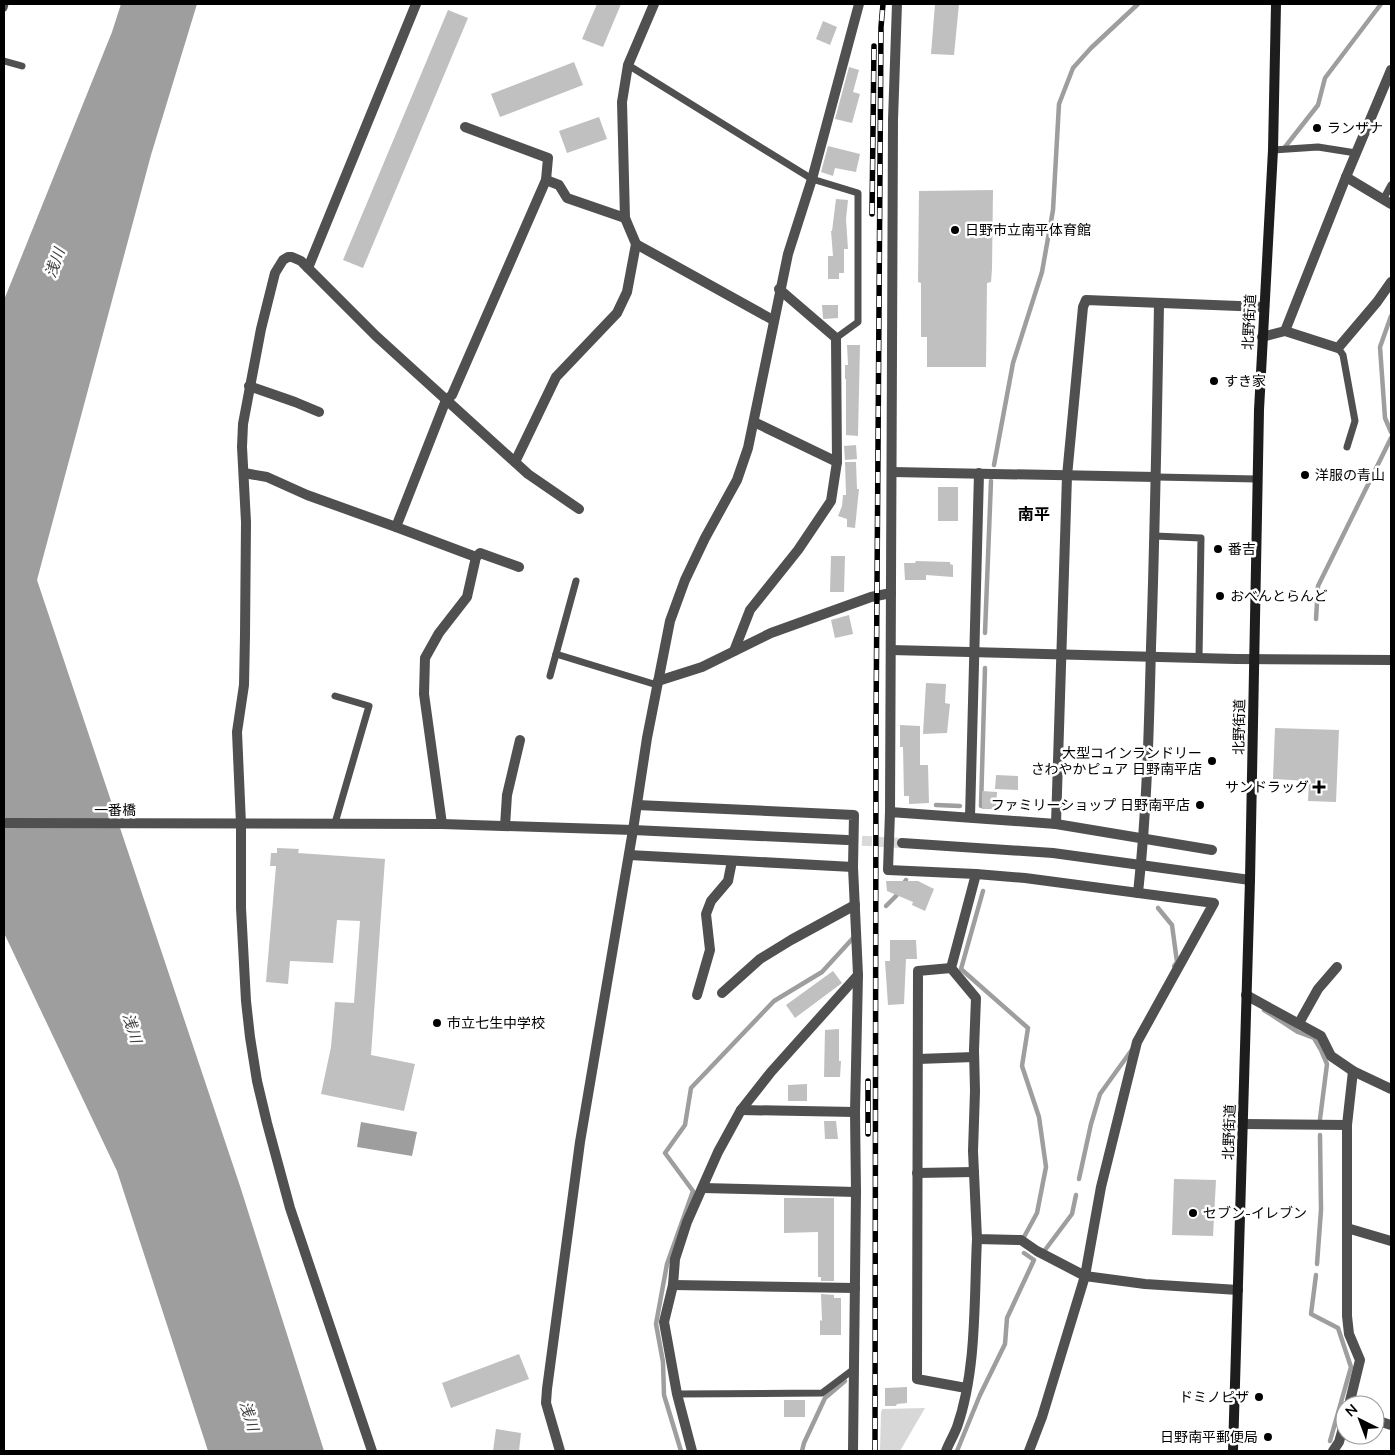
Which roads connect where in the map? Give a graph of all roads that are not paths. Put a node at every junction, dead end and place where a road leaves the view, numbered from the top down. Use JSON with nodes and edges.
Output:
{"nodes":[{"id":1,"x":5,"y":4,"type":"edge"},
{"id":2,"x":416,"y":4,"type":"edge"},
{"id":3,"x":654,"y":4,"type":"edge"},
{"id":4,"x":859,"y":4,"type":"edge"},
{"id":5,"x":898,"y":4,"type":"edge"},
{"id":6,"x":1276,"y":4,"type":"edge"},
{"id":7,"x":4,"y":8,"type":"edge"},
{"id":8,"x":4,"y":61,"type":"edge"},
{"id":9,"x":628,"y":65,"type":"junction"},
{"id":10,"x":22,"y":66,"type":"dead end"},
{"id":11,"x":1391,"y":70,"type":"edge"},
{"id":12,"x":465,"y":127,"type":"dead end"},
{"id":13,"x":1273,"y":150,"type":"junction"},
{"id":14,"x":1356,"y":153,"type":"junction"},
{"id":15,"x":1346,"y":177,"type":"junction"},
{"id":16,"x":812,"y":179,"type":"junction"},
{"id":17,"x":546,"y":180,"type":"junction"},
{"id":18,"x":1391,"y":186,"type":"edge"},
{"id":19,"x":1388,"y":201,"type":"edge"},
{"id":20,"x":625,"y":218,"type":"junction"},
{"id":21,"x":636,"y":244,"type":"junction"},
{"id":22,"x":308,"y":268,"type":"junction"},
{"id":23,"x":1391,"y":282,"type":"edge"},
{"id":24,"x":780,"y":289,"type":"junction"},
{"id":25,"x":1159,"y":304,"type":"junction"},
{"id":26,"x":1264,"y":307,"type":"junction"},
{"id":27,"x":773,"y":320,"type":"junction"},
{"id":28,"x":1285,"y":331,"type":"junction"},
{"id":29,"x":1262,"y":337,"type":"junction"},
{"id":30,"x":836,"y":338,"type":"junction"},
{"id":31,"x":1338,"y":348,"type":"junction"},
{"id":32,"x":249,"y":386,"type":"junction"},
{"id":33,"x":446,"y":400,"type":"junction"},
{"id":34,"x":319,"y":412,"type":"dead end"},
{"id":35,"x":754,"y":422,"type":"junction"},
{"id":36,"x":1347,"y":447,"type":"dead end"},
{"id":37,"x":515,"y":462,"type":"junction"},
{"id":38,"x":837,"y":462,"type":"junction"},
{"id":39,"x":892,"y":472,"type":"junction"},
{"id":40,"x":244,"y":473,"type":"junction"},
{"id":41,"x":979,"y":474,"type":"junction"},
{"id":42,"x":1068,"y":476,"type":"junction"},
{"id":43,"x":1156,"y":477,"type":"junction"},
{"id":44,"x":1257,"y":478,"type":"junction"},
{"id":45,"x":579,"y":509,"type":"dead end"},
{"id":46,"x":396,"y":527,"type":"junction"},
{"id":47,"x":1155,"y":536,"type":"junction"},
{"id":48,"x":476,"y":557,"type":"junction"},
{"id":49,"x":519,"y":567,"type":"dead end"},
{"id":50,"x":576,"y":581,"type":"dead end"},
{"id":51,"x":891,"y":593,"type":"junction"},
{"id":52,"x":891,"y":650,"type":"junction"},
{"id":53,"x":734,"y":651,"type":"junction"},
{"id":54,"x":974,"y":653,"type":"junction"},
{"id":55,"x":556,"y":654,"type":"junction"},
{"id":56,"x":1063,"y":655,"type":"junction"},
{"id":57,"x":1151,"y":657,"type":"junction"},
{"id":58,"x":1199,"y":658,"type":"junction"},
{"id":59,"x":1254,"y":660,"type":"junction"},
{"id":60,"x":1391,"y":660,"type":"edge"},
{"id":61,"x":550,"y":676,"type":"dead end"},
{"id":62,"x":658,"y":683,"type":"junction"},
{"id":63,"x":335,"y":696,"type":"dead end"},
{"id":64,"x":520,"y":740,"type":"dead end"},
{"id":65,"x":637,"y":804,"type":"junction"},
{"id":66,"x":890,"y":812,"type":"junction"},
{"id":67,"x":970,"y":817,"type":"junction"},
{"id":68,"x":4,"y":823,"type":"edge"},
{"id":69,"x":335,"y":823,"type":"junction"},
{"id":70,"x":241,"y":824,"type":"junction"},
{"id":71,"x":442,"y":824,"type":"junction"},
{"id":72,"x":1056,"y":824,"type":"junction"},
{"id":73,"x":505,"y":826,"type":"junction"},
{"id":74,"x":633,"y":830,"type":"junction"},
{"id":75,"x":1144,"y":839,"type":"junction"},
{"id":76,"x":847,"y":840,"type":"tunnel mouth"},
{"id":77,"x":902,"y":843,"type":"tunnel mouth"},
{"id":78,"x":1212,"y":850,"type":"dead end"},
{"id":79,"x":629,"y":855,"type":"junction"},
{"id":80,"x":732,"y":860,"type":"junction"},
{"id":81,"x":1142,"y":865,"type":"junction"},
{"id":82,"x":853,"y":867,"type":"junction"},
{"id":83,"x":976,"y":874,"type":"junction"},
{"id":84,"x":1250,"y":880,"type":"junction"},
{"id":85,"x":1138,"y":893,"type":"junction"},
{"id":86,"x":855,"y":905,"type":"junction"},
{"id":87,"x":1337,"y":967,"type":"dead end"},
{"id":88,"x":951,"y":968,"type":"junction"},
{"id":89,"x":858,"y":975,"type":"junction"},
{"id":90,"x":722,"y":993,"type":"dead end"},
{"id":91,"x":697,"y":995,"type":"dead end"},
{"id":92,"x":1246,"y":995,"type":"junction"},
{"id":93,"x":1299,"y":1023,"type":"junction"},
{"id":94,"x":974,"y":1057,"type":"junction"},
{"id":95,"x":918,"y":1059,"type":"junction"},
{"id":96,"x":1353,"y":1071,"type":"junction"},
{"id":97,"x":1391,"y":1089,"type":"edge"},
{"id":98,"x":741,"y":1110,"type":"junction"},
{"id":99,"x":855,"y":1112,"type":"junction"},
{"id":100,"x":1243,"y":1124,"type":"junction"},
{"id":101,"x":1347,"y":1126,"type":"junction"},
{"id":102,"x":917,"y":1172,"type":"junction"},
{"id":103,"x":974,"y":1172,"type":"junction"},
{"id":104,"x":704,"y":1188,"type":"junction"},
{"id":105,"x":856,"y":1192,"type":"junction"},
{"id":106,"x":1347,"y":1228,"type":"junction"},
{"id":107,"x":976,"y":1239,"type":"junction"},
{"id":108,"x":1391,"y":1241,"type":"edge"},
{"id":109,"x":1086,"y":1276,"type":"junction"},
{"id":110,"x":673,"y":1285,"type":"junction"},
{"id":111,"x":855,"y":1288,"type":"junction"},
{"id":112,"x":1238,"y":1290,"type":"junction"},
{"id":113,"x":854,"y":1369,"type":"junction"},
{"id":114,"x":966,"y":1388,"type":"junction"},
{"id":115,"x":677,"y":1394,"type":"junction"},
{"id":116,"x":1351,"y":1395,"type":"edge"},
{"id":117,"x":372,"y":1451,"type":"edge"},
{"id":118,"x":560,"y":1451,"type":"edge"},
{"id":119,"x":692,"y":1451,"type":"edge"},
{"id":120,"x":853,"y":1451,"type":"edge"},
{"id":121,"x":946,"y":1451,"type":"edge"},
{"id":122,"x":1029,"y":1451,"type":"edge"},
{"id":123,"x":1233,"y":1451,"type":"edge"}],
"edges":[{"from":1,"to":7,"type":"lane"},
{"from":2,"to":22,"type":"street"},
{"from":3,"to":9,"type":"street"},
{"from":4,"to":16,"type":"street"},
{"from":5,"to":39,"type":"street"},
{"from":6,"to":13,"type":"main road","name":"北野街道"},
{"from":8,"to":10,"type":"lane"},
{"from":9,"to":16,"type":"lane"},
{"from":9,"to":20,"type":"street"},
{"from":11,"to":14,"type":"street"},
{"from":12,"to":17,"type":"street"},
{"from":13,"to":14,"type":"lane"},
{"from":13,"to":26,"type":"main road","name":"北野街道"},
{"from":14,"to":15,"type":"street"},
{"from":15,"to":19,"type":"street"},
{"from":15,"to":28,"type":"street"},
{"from":16,"to":24,"type":"street"},
{"from":16,"to":30,"type":"lane"},
{"from":17,"to":20,"type":"street"},
{"from":17,"to":33,"type":"street"},
{"from":18,"to":19,"type":"lane"},
{"from":20,"to":21,"type":"street"},
{"from":21,"to":27,"type":"street"},
{"from":21,"to":37,"type":"street"},
{"from":22,"to":32,"type":"street"},
{"from":22,"to":33,"type":"street"},
{"from":23,"to":31,"type":"street"},
{"from":24,"to":27,"type":"street"},
{"from":24,"to":30,"type":"street"},
{"from":25,"to":26,"type":"street"},
{"from":25,"to":42,"type":"street"},
{"from":25,"to":43,"type":"street"},
{"from":26,"to":29,"type":"main road","name":"北野街道"},
{"from":27,"to":35,"type":"street"},
{"from":28,"to":29,"type":"street"},
{"from":28,"to":31,"type":"street"},
{"from":29,"to":44,"type":"main road","name":"北野街道"},
{"from":30,"to":38,"type":"street"},
{"from":31,"to":36,"type":"lane"},
{"from":32,"to":34,"type":"street"},
{"from":32,"to":40,"type":"street"},
{"from":33,"to":37,"type":"street"},
{"from":33,"to":46,"type":"street"},
{"from":35,"to":38,"type":"street"},
{"from":35,"to":62,"type":"street"},
{"from":37,"to":45,"type":"street"},
{"from":38,"to":53,"type":"street"},
{"from":39,"to":41,"type":"street"},
{"from":39,"to":51,"type":"street"},
{"from":40,"to":46,"type":"street"},
{"from":40,"to":70,"type":"street"},
{"from":41,"to":42,"type":"street"},
{"from":41,"to":54,"type":"street"},
{"from":42,"to":43,"type":"street"},
{"from":42,"to":56,"type":"street"},
{"from":43,"to":44,"type":"lane"},
{"from":43,"to":47,"type":"street"},
{"from":44,"to":59,"type":"main road","name":"北野街道"},
{"from":46,"to":48,"type":"street"},
{"from":47,"to":57,"type":"street"},
{"from":47,"to":58,"type":"lane"},
{"from":48,"to":49,"type":"street"},
{"from":48,"to":71,"type":"street"},
{"from":50,"to":55,"type":"lane"},
{"from":51,"to":52,"type":"street"},
{"from":51,"to":53,"type":"street"},
{"from":52,"to":54,"type":"street"},
{"from":52,"to":66,"type":"street"},
{"from":53,"to":62,"type":"street"},
{"from":54,"to":56,"type":"street"},
{"from":54,"to":67,"type":"street"},
{"from":55,"to":61,"type":"lane"},
{"from":55,"to":62,"type":"lane"},
{"from":56,"to":57,"type":"street"},
{"from":56,"to":72,"type":"street"},
{"from":57,"to":58,"type":"street"},
{"from":57,"to":75,"type":"street"},
{"from":58,"to":59,"type":"street"},
{"from":59,"to":60,"type":"street"},
{"from":59,"to":84,"type":"main road","name":"北野街道"},
{"from":62,"to":65,"type":"street"},
{"from":63,"to":69,"type":"lane"},
{"from":64,"to":73,"type":"street"},
{"from":65,"to":74,"type":"street"},
{"from":65,"to":82,"type":"street"},
{"from":66,"to":67,"type":"street"},
{"from":66,"to":83,"type":"street"},
{"from":67,"to":72,"type":"street"},
{"from":68,"to":70,"type":"street","name":"一番橋"},
{"from":69,"to":70,"type":"street","name":"一番橋"},
{"from":69,"to":71,"type":"street","name":"一番橋"},
{"from":70,"to":117,"type":"street"},
{"from":71,"to":73,"type":"street","name":"一番橋"},
{"from":72,"to":75,"type":"street"},
{"from":73,"to":74,"type":"street","name":"一番橋"},
{"from":74,"to":76,"type":"street","name":"一番橋"},
{"from":74,"to":79,"type":"street"},
{"from":75,"to":78,"type":"street"},
{"from":75,"to":81,"type":"street"},
{"from":77,"to":81,"type":"street"},
{"from":79,"to":80,"type":"street"},
{"from":79,"to":118,"type":"street"},
{"from":80,"to":82,"type":"street"},
{"from":80,"to":91,"type":"street"},
{"from":81,"to":84,"type":"street"},
{"from":81,"to":85,"type":"street"},
{"from":82,"to":86,"type":"street"},
{"from":83,"to":85,"type":"street"},
{"from":83,"to":88,"type":"street"},
{"from":84,"to":92,"type":"main road","name":"北野街道"},
{"from":85,"to":109,"type":"street"},
{"from":86,"to":89,"type":"street"},
{"from":86,"to":90,"type":"street"},
{"from":87,"to":93,"type":"street"},
{"from":88,"to":94,"type":"street"},
{"from":88,"to":95,"type":"street"},
{"from":89,"to":98,"type":"street"},
{"from":89,"to":99,"type":"street"},
{"from":92,"to":93,"type":"street"},
{"from":92,"to":100,"type":"main road","name":"北野街道"},
{"from":93,"to":96,"type":"street"},
{"from":94,"to":95,"type":"street"},
{"from":94,"to":103,"type":"street"},
{"from":95,"to":102,"type":"street"},
{"from":96,"to":97,"type":"street"},
{"from":96,"to":101,"type":"street"},
{"from":98,"to":99,"type":"street"},
{"from":98,"to":104,"type":"street"},
{"from":99,"to":105,"type":"street"},
{"from":100,"to":101,"type":"street"},
{"from":100,"to":112,"type":"main road","name":"北野街道"},
{"from":101,"to":106,"type":"street"},
{"from":102,"to":103,"type":"street"},
{"from":102,"to":114,"type":"street"},
{"from":103,"to":107,"type":"street"},
{"from":104,"to":105,"type":"street"},
{"from":104,"to":110,"type":"street"},
{"from":105,"to":111,"type":"street"},
{"from":106,"to":108,"type":"street"},
{"from":106,"to":116,"type":"street"},
{"from":107,"to":109,"type":"street"},
{"from":107,"to":114,"type":"street"},
{"from":109,"to":112,"type":"street"},
{"from":109,"to":122,"type":"street"},
{"from":110,"to":111,"type":"street"},
{"from":110,"to":115,"type":"street"},
{"from":111,"to":113,"type":"street"},
{"from":112,"to":123,"type":"main road","name":"北野街道"},
{"from":113,"to":115,"type":"lane"},
{"from":113,"to":120,"type":"street"},
{"from":114,"to":121,"type":"street"},
{"from":115,"to":119,"type":"street"}]}
